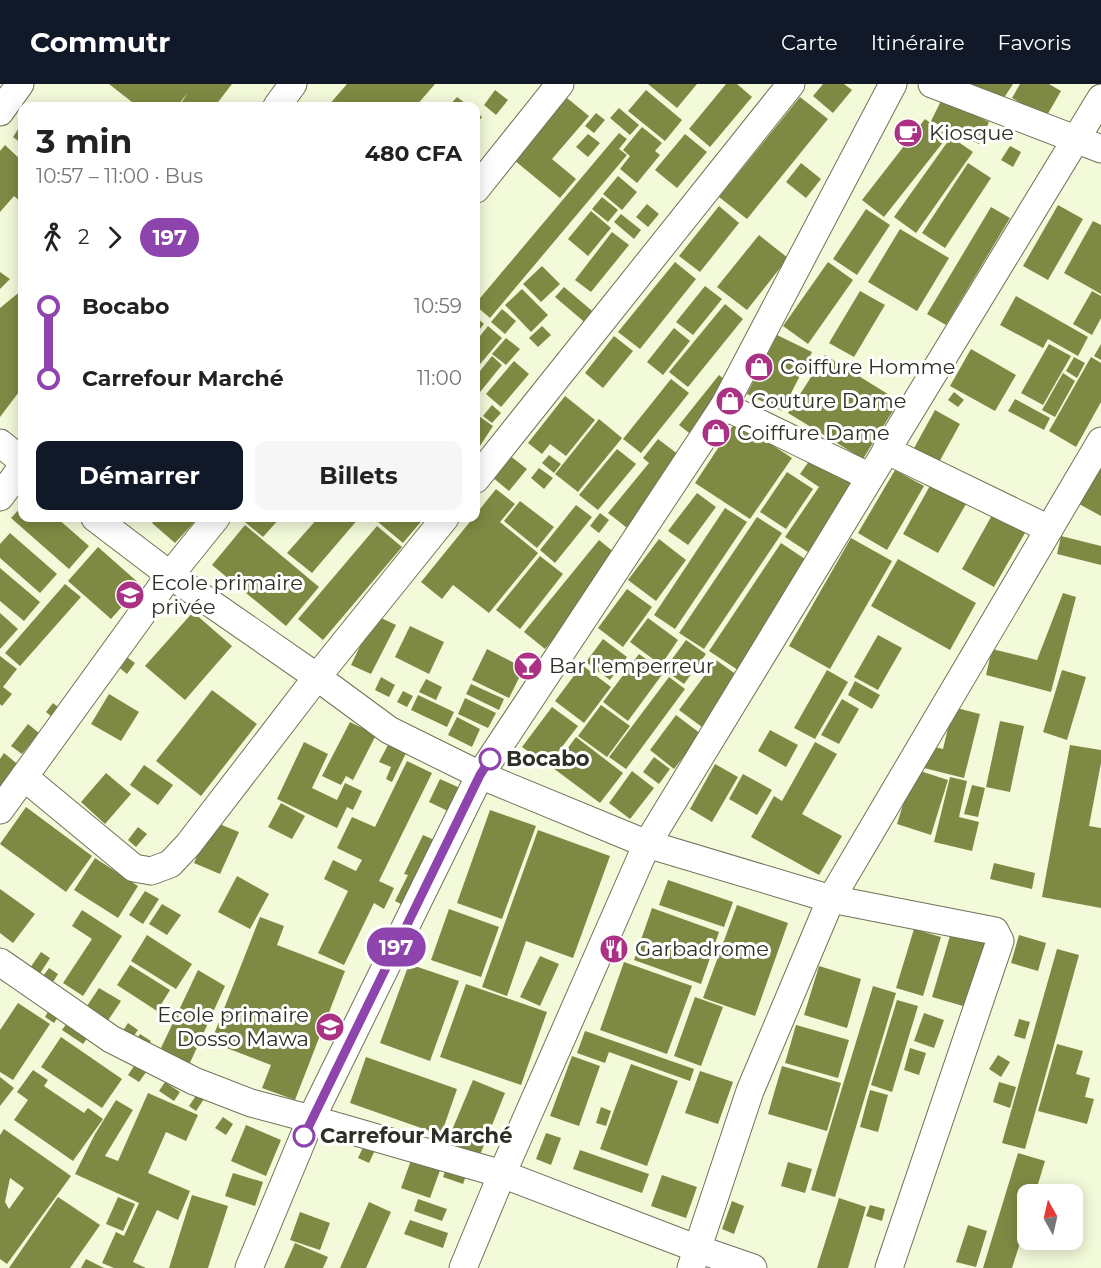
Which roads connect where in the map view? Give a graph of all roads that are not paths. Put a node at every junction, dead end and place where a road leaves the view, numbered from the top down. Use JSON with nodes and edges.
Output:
{"nodes":[{"id":1,"x":20,"y":84,"type":"edge"},
{"id":2,"x":293,"y":84,"type":"edge"},
{"id":3,"x":560,"y":84,"type":"edge"},
{"id":4,"x":790,"y":84,"type":"edge"},
{"id":5,"x":893,"y":84,"type":"edge"},
{"id":6,"x":932,"y":84,"type":"edge"},
{"id":7,"x":1101,"y":98,"type":"edge"},
{"id":8,"x":280,"y":102,"type":"edge"},
{"id":9,"x":0,"y":112,"type":"edge"},
{"id":10,"x":1075,"y":139,"type":"junction"},
{"id":11,"x":1101,"y":149,"type":"edge"},
{"id":12,"x":480,"y":184,"type":"edge"},
{"id":13,"x":724,"y":406,"type":"junction"},
{"id":14,"x":1101,"y":441,"type":"edge"},
{"id":15,"x":0,"y":442,"type":"edge"},
{"id":16,"x":886,"y":450,"type":"junction"},
{"id":17,"x":18,"y":458,"type":"edge"},
{"id":18,"x":18,"y":472,"type":"edge"},
{"id":19,"x":480,"y":474,"type":"edge"},
{"id":20,"x":870,"y":477,"type":"junction"},
{"id":21,"x":0,"y":497,"type":"edge"},
{"id":22,"x":100,"y":522,"type":"edge"},
{"id":23,"x":213,"y":522,"type":"edge"},
{"id":24,"x":442,"y":522,"type":"edge"},
{"id":25,"x":1049,"y":529,"type":"junction"},
{"id":26,"x":170,"y":575,"type":"junction"},
{"id":27,"x":317,"y":677,"type":"junction"},
{"id":28,"x":480,"y":775,"type":"junction"},
{"id":29,"x":24,"y":777,"type":"junction"},
{"id":30,"x":0,"y":810,"type":"edge"},
{"id":31,"x":646,"y":844,"type":"junction"},
{"id":32,"x":831,"y":899,"type":"junction"},
{"id":33,"x":0,"y":962,"type":"edge"},
{"id":34,"x":311,"y":1119,"type":"junction"},
{"id":35,"x":502,"y":1174,"type":"junction"},
{"id":36,"x":694,"y":1259,"type":"edge"},
{"id":37,"x":249,"y":1268,"type":"edge"},
{"id":38,"x":463,"y":1268,"type":"edge"},
{"id":39,"x":753,"y":1268,"type":"edge"},
{"id":40,"x":889,"y":1268,"type":"edge"}],
"edges":[{"from":1,"to":9,"type":"street"},
{"from":2,"to":8,"type":"street"},
{"from":3,"to":12,"type":"street"},
{"from":4,"to":19,"type":"street"},
{"from":5,"to":13,"type":"street"},
{"from":6,"to":10,"type":"street"},
{"from":7,"to":10,"type":"street"},
{"from":10,"to":11,"type":"street"},
{"from":10,"to":16,"type":"street"},
{"from":13,"to":20,"type":"street"},
{"from":13,"to":28,"type":"street"},
{"from":14,"to":25,"type":"street"},
{"from":15,"to":17,"type":"street"},
{"from":16,"to":20,"type":"street"},
{"from":16,"to":25,"type":"street"},
{"from":18,"to":21,"type":"street"},
{"from":20,"to":31,"type":"street"},
{"from":22,"to":26,"type":"street"},
{"from":23,"to":26,"type":"street"},
{"from":24,"to":27,"type":"street"},
{"from":25,"to":32,"type":"street"},
{"from":26,"to":27,"type":"street"},
{"from":26,"to":29,"type":"street"},
{"from":27,"to":28,"type":"street"},
{"from":27,"to":29,"type":"street"},
{"from":28,"to":31,"type":"street"},
{"from":28,"to":34,"type":"street"},
{"from":29,"to":30,"type":"street"},
{"from":31,"to":32,"type":"street"},
{"from":31,"to":35,"type":"street"},
{"from":32,"to":36,"type":"street"},
{"from":32,"to":40,"type":"street"},
{"from":33,"to":34,"type":"street"},
{"from":34,"to":35,"type":"street"},
{"from":34,"to":37,"type":"street"},
{"from":35,"to":36,"type":"street"},
{"from":35,"to":38,"type":"street"},
{"from":36,"to":39,"type":"street"}]}
